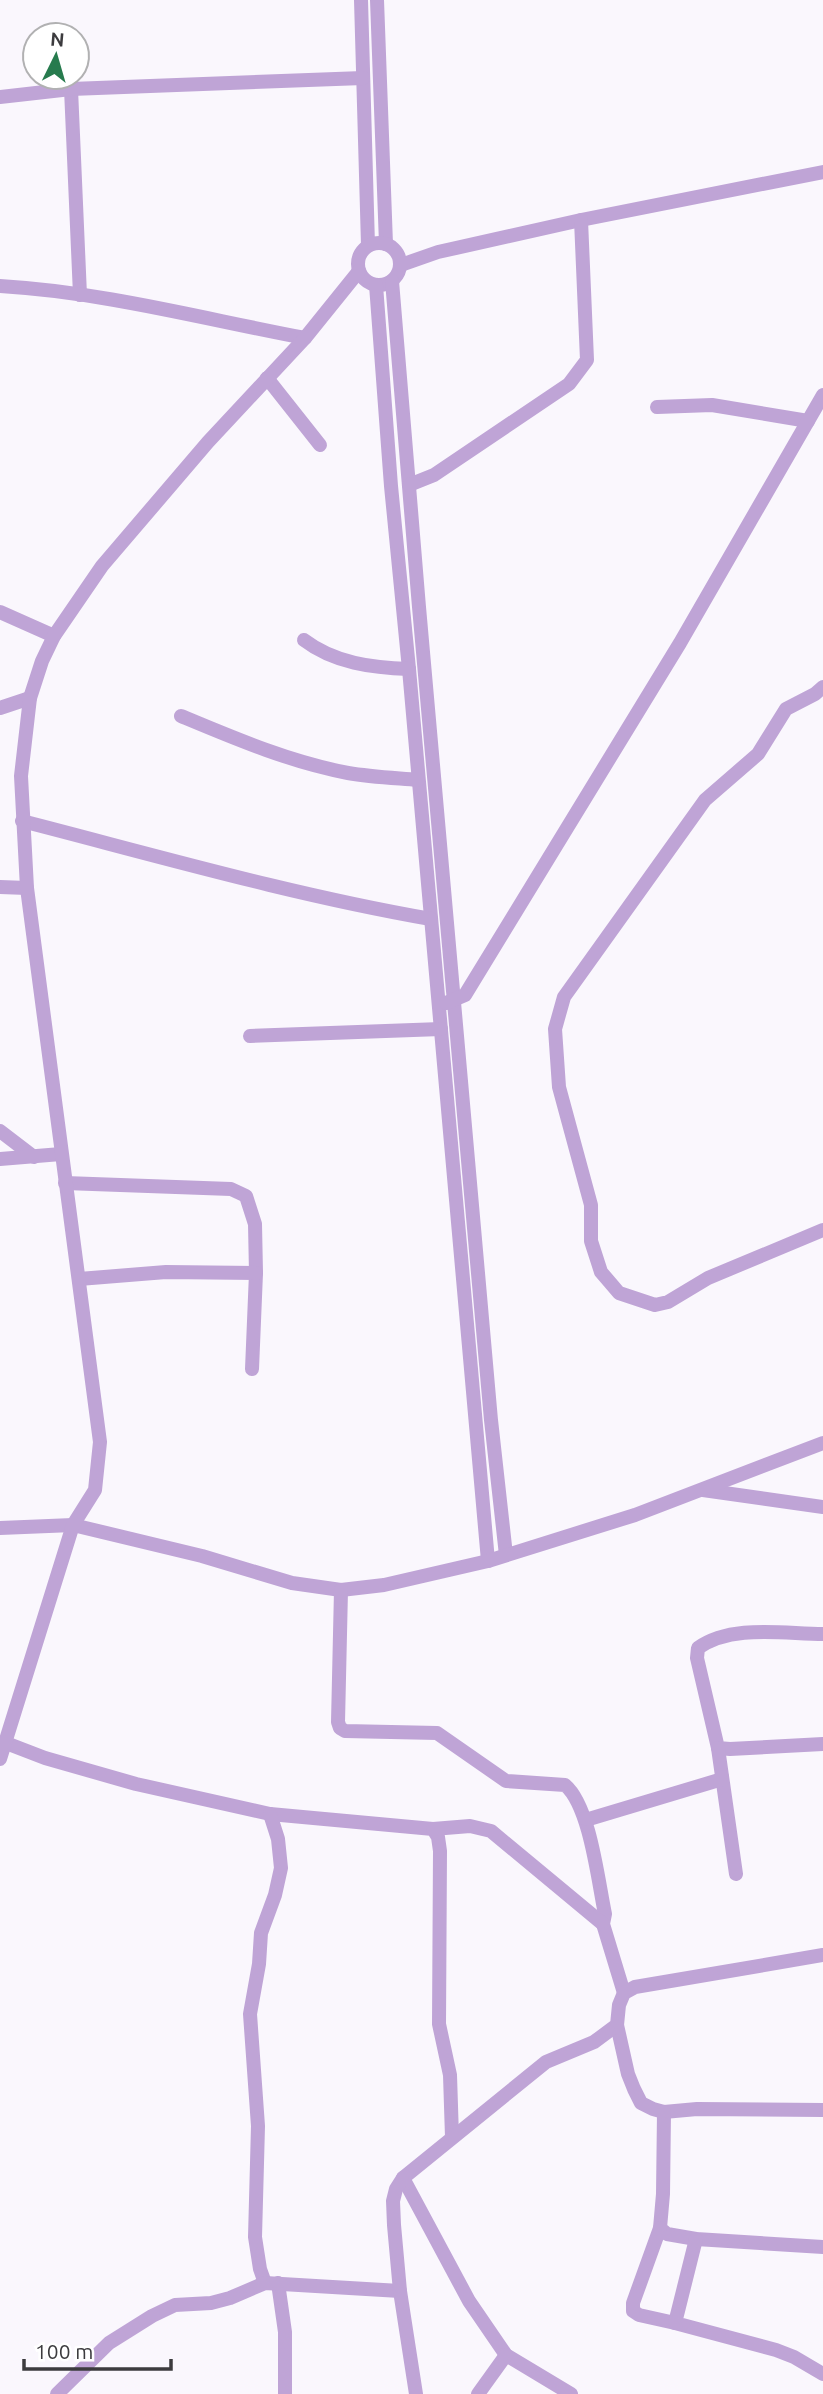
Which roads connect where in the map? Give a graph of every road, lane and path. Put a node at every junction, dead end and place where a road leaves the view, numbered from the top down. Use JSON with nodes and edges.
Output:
{"nodes":[{"id":1,"x":361,"y":0,"type":"edge"},
{"id":2,"x":377,"y":0,"type":"edge"},
{"id":3,"x":363,"y":78,"type":"junction"},
{"id":4,"x":91,"y":88,"type":"edge"},
{"id":5,"x":53,"y":91,"type":"edge"},
{"id":6,"x":71,"y":91,"type":"edge"},
{"id":7,"x":0,"y":97,"type":"edge"},
{"id":8,"x":823,"y":172,"type":"edge"},
{"id":9,"x":581,"y":220,"type":"junction"},
{"id":10,"x":386,"y":244,"type":"junction"},
{"id":11,"x":368,"y":245,"type":"junction"},
{"id":12,"x":401,"y":265,"type":"junction"},
{"id":13,"x":359,"y":271,"type":"junction"},
{"id":14,"x":392,"y":281,"type":"junction"},
{"id":15,"x":376,"y":285,"type":"junction"},
{"id":16,"x":0,"y":286,"type":"edge"},
{"id":17,"x":80,"y":295,"type":"junction"},
{"id":18,"x":305,"y":338,"type":"junction"},
{"id":19,"x":267,"y":378,"type":"junction"},
{"id":20,"x":823,"y":395,"type":"edge"},
{"id":21,"x":657,"y":407,"type":"dead end"},
{"id":22,"x":808,"y":421,"type":"junction"},
{"id":23,"x":320,"y":446,"type":"dead end"},
{"id":24,"x":409,"y":485,"type":"junction"},
{"id":25,"x":0,"y":612,"type":"edge"},
{"id":26,"x":54,"y":636,"type":"junction"},
{"id":27,"x":304,"y":640,"type":"dead end"},
{"id":28,"x":410,"y":668,"type":"junction"},
{"id":29,"x":823,"y":687,"type":"edge"},
{"id":30,"x":30,"y":698,"type":"junction"},
{"id":31,"x":0,"y":708,"type":"edge"},
{"id":32,"x":181,"y":716,"type":"dead end"},
{"id":33,"x":418,"y":780,"type":"junction"},
{"id":34,"x":22,"y":821,"type":"junction"},
{"id":35,"x":0,"y":887,"type":"edge"},
{"id":36,"x":27,"y":888,"type":"junction"},
{"id":37,"x":431,"y":919,"type":"junction"},
{"id":38,"x":454,"y":1002,"type":"junction"},
{"id":39,"x":439,"y":1004,"type":"junction"},
{"id":40,"x":440,"y":1029,"type":"junction"},
{"id":41,"x":250,"y":1036,"type":"dead end"},
{"id":42,"x":0,"y":1131,"type":"edge"},
{"id":43,"x":61,"y":1154,"type":"junction"},
{"id":44,"x":34,"y":1157,"type":"junction"},
{"id":45,"x":0,"y":1159,"type":"edge"},
{"id":46,"x":65,"y":1183,"type":"junction"},
{"id":47,"x":823,"y":1230,"type":"edge"},
{"id":48,"x":256,"y":1273,"type":"junction"},
{"id":49,"x":79,"y":1279,"type":"junction"},
{"id":50,"x":252,"y":1368,"type":"dead end"},
{"id":51,"x":823,"y":1443,"type":"edge"},
{"id":52,"x":703,"y":1490,"type":"junction"},
{"id":53,"x":823,"y":1507,"type":"edge"},
{"id":54,"x":73,"y":1525,"type":"junction"},
{"id":55,"x":0,"y":1528,"type":"edge"},
{"id":56,"x":506,"y":1555,"type":"junction"},
{"id":57,"x":488,"y":1561,"type":"junction"},
{"id":58,"x":341,"y":1590,"type":"junction"},
{"id":59,"x":823,"y":1634,"type":"edge"},
{"id":60,"x":6,"y":1743,"type":"junction"},
{"id":61,"x":823,"y":1744,"type":"edge"},
{"id":62,"x":718,"y":1748,"type":"junction"},
{"id":63,"x":0,"y":1759,"type":"edge"},
{"id":64,"x":722,"y":1777,"type":"junction"},
{"id":65,"x":270,"y":1814,"type":"junction"},
{"id":66,"x":585,"y":1818,"type":"junction"},
{"id":67,"x":433,"y":1829,"type":"junction"},
{"id":68,"x":736,"y":1874,"type":"dead end"},
{"id":69,"x":603,"y":1924,"type":"junction"},
{"id":70,"x":823,"y":1955,"type":"edge"},
{"id":71,"x":624,"y":1993,"type":"junction"},
{"id":72,"x":617,"y":2025,"type":"junction"},
{"id":73,"x":823,"y":2110,"type":"edge"},
{"id":74,"x":664,"y":2112,"type":"junction"},
{"id":75,"x":452,"y":2137,"type":"junction"},
{"id":76,"x":403,"y":2178,"type":"junction"},
{"id":77,"x":660,"y":2228,"type":"junction"},
{"id":78,"x":696,"y":2239,"type":"junction"},
{"id":79,"x":823,"y":2247,"type":"edge"},
{"id":80,"x":272,"y":2283,"type":"junction"},
{"id":81,"x":400,"y":2291,"type":"junction"},
{"id":82,"x":674,"y":2323,"type":"junction"},
{"id":83,"x":506,"y":2355,"type":"junction"},
{"id":84,"x":823,"y":2374,"type":"edge"},
{"id":85,"x":57,"y":2394,"type":"edge"},
{"id":86,"x":285,"y":2394,"type":"edge"},
{"id":87,"x":416,"y":2394,"type":"edge"},
{"id":88,"x":478,"y":2394,"type":"edge"},
{"id":89,"x":571,"y":2394,"type":"edge"}],
"edges":[{"from":1,"to":3,"type":"street"},
{"from":2,"to":10,"type":"street"},
{"from":3,"to":4,"type":"street"},
{"from":3,"to":11,"type":"street"},
{"from":5,"to":7,"type":"street"},
{"from":6,"to":17,"type":"street"},
{"from":8,"to":9,"type":"street"},
{"from":9,"to":12,"type":"street"},
{"from":9,"to":24,"type":"street"},
{"from":10,"to":11,"type":"street"},
{"from":10,"to":12,"type":"street"},
{"from":11,"to":13,"type":"street"},
{"from":12,"to":14,"type":"street"},
{"from":13,"to":15,"type":"street"},
{"from":13,"to":18,"type":"street"},
{"from":14,"to":15,"type":"street"},
{"from":14,"to":24,"type":"street"},
{"from":15,"to":28,"type":"street"},
{"from":16,"to":17,"type":"street"},
{"from":17,"to":18,"type":"street"},
{"from":18,"to":19,"type":"street"},
{"from":19,"to":23,"type":"street"},
{"from":19,"to":26,"type":"street"},
{"from":20,"to":22,"type":"street"},
{"from":21,"to":22,"type":"street"},
{"from":22,"to":38,"type":"street"},
{"from":24,"to":38,"type":"street"},
{"from":25,"to":26,"type":"street"},
{"from":26,"to":30,"type":"street"},
{"from":27,"to":28,"type":"street"},
{"from":28,"to":33,"type":"street"},
{"from":29,"to":47,"type":"street"},
{"from":30,"to":31,"type":"street"},
{"from":30,"to":34,"type":"street"},
{"from":32,"to":33,"type":"street"},
{"from":33,"to":37,"type":"street"},
{"from":34,"to":36,"type":"street"},
{"from":34,"to":37,"type":"street"},
{"from":35,"to":36,"type":"street"},
{"from":36,"to":43,"type":"street"},
{"from":37,"to":39,"type":"street"},
{"from":38,"to":39,"type":"street"},
{"from":38,"to":56,"type":"street"},
{"from":39,"to":40,"type":"street"},
{"from":40,"to":41,"type":"street"},
{"from":40,"to":57,"type":"street"},
{"from":42,"to":44,"type":"street"},
{"from":43,"to":44,"type":"street"},
{"from":43,"to":46,"type":"street"},
{"from":44,"to":45,"type":"street"},
{"from":46,"to":48,"type":"street"},
{"from":46,"to":49,"type":"street"},
{"from":48,"to":49,"type":"street"},
{"from":48,"to":50,"type":"street"},
{"from":49,"to":54,"type":"street"},
{"from":51,"to":52,"type":"street"},
{"from":52,"to":53,"type":"street"},
{"from":52,"to":56,"type":"street"},
{"from":54,"to":55,"type":"street"},
{"from":54,"to":58,"type":"street"},
{"from":54,"to":60,"type":"street"},
{"from":56,"to":57,"type":"street"},
{"from":57,"to":58,"type":"street"},
{"from":58,"to":66,"type":"street"},
{"from":59,"to":62,"type":"street"},
{"from":60,"to":63,"type":"street"},
{"from":60,"to":65,"type":"street"},
{"from":61,"to":62,"type":"street"},
{"from":62,"to":64,"type":"street"},
{"from":64,"to":66,"type":"street"},
{"from":64,"to":68,"type":"street"},
{"from":65,"to":67,"type":"street"},
{"from":65,"to":80,"type":"street"},
{"from":66,"to":69,"type":"street"},
{"from":67,"to":69,"type":"street"},
{"from":67,"to":75,"type":"street"},
{"from":69,"to":71,"type":"street"},
{"from":70,"to":71,"type":"street"},
{"from":71,"to":72,"type":"street"},
{"from":72,"to":74,"type":"street"},
{"from":72,"to":75,"type":"street"},
{"from":73,"to":74,"type":"street"},
{"from":74,"to":77,"type":"street"},
{"from":75,"to":76,"type":"street"},
{"from":76,"to":81,"type":"street"},
{"from":76,"to":83,"type":"street"},
{"from":77,"to":78,"type":"street"},
{"from":77,"to":82,"type":"street"},
{"from":78,"to":79,"type":"street"},
{"from":78,"to":82,"type":"street"},
{"from":80,"to":81,"type":"street"},
{"from":80,"to":85,"type":"street"},
{"from":80,"to":86,"type":"street"},
{"from":81,"to":87,"type":"street"},
{"from":82,"to":84,"type":"street"},
{"from":83,"to":88,"type":"street"},
{"from":83,"to":89,"type":"street"}]}
